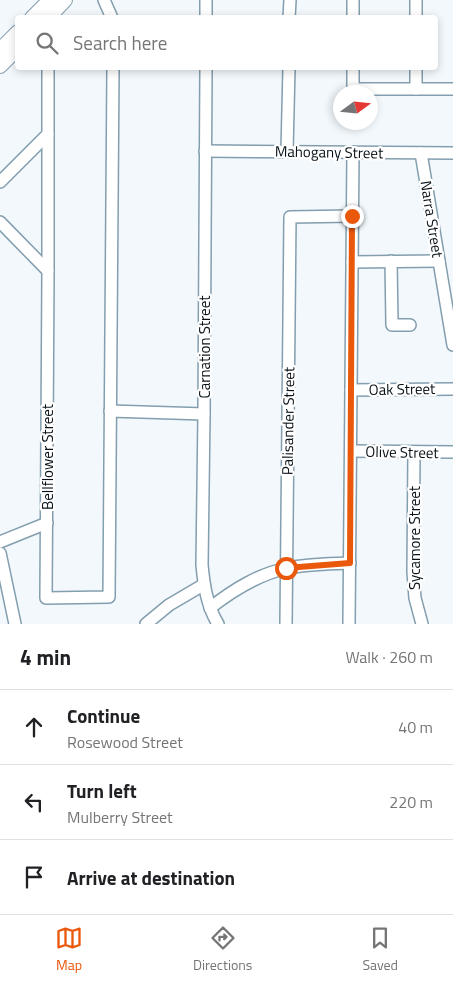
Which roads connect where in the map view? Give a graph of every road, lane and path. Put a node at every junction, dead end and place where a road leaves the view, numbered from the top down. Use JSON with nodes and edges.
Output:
{"nodes":[{"id":1,"x":65,"y":0,"type":"edge"},
{"id":2,"x":104,"y":0,"type":"edge"},
{"id":3,"x":206,"y":0,"type":"edge"},
{"id":4,"x":290,"y":0,"type":"edge"},
{"id":5,"x":353,"y":0,"type":"edge"},
{"id":6,"x":416,"y":0,"type":"edge"},
{"id":7,"x":48,"y":10,"type":"edge"},
{"id":8,"x":111,"y":15,"type":"edge"},
{"id":9,"x":206,"y":15,"type":"edge"},
{"id":10,"x":289,"y":15,"type":"edge"},
{"id":11,"x":353,"y":15,"type":"edge"},
{"id":12,"x":416,"y":15,"type":"edge"},
{"id":13,"x":15,"y":35,"type":"edge"},
{"id":14,"x":0,"y":50,"type":"edge"},
{"id":15,"x":15,"y":51,"type":"edge"},
{"id":16,"x":0,"y":66,"type":"edge"},
{"id":17,"x":48,"y":70,"type":"edge"},
{"id":18,"x":113,"y":70,"type":"edge"},
{"id":19,"x":206,"y":70,"type":"edge"},
{"id":20,"x":289,"y":70,"type":"edge"},
{"id":21,"x":353,"y":70,"type":"edge"},
{"id":22,"x":416,"y":70,"type":"edge"},
{"id":23,"x":416,"y":89,"type":"junction"},
{"id":24,"x":453,"y":89,"type":"edge"},
{"id":25,"x":48,"y":134,"type":"junction"},
{"id":26,"x":205,"y":150,"type":"junction"},
{"id":27,"x":287,"y":151,"type":"junction"},
{"id":28,"x":353,"y":152,"type":"junction"},
{"id":29,"x":421,"y":152,"type":"junction"},
{"id":30,"x":453,"y":153,"type":"edge"},
{"id":31,"x":0,"y":182,"type":"edge"},
{"id":32,"x":352,"y":216,"type":"junction"},
{"id":33,"x":0,"y":222,"type":"edge"},
{"id":34,"x":391,"y":261,"type":"junction"},
{"id":35,"x":439,"y":261,"type":"junction"},
{"id":36,"x":352,"y":262,"type":"junction"},
{"id":37,"x":48,"y":271,"type":"junction"},
{"id":38,"x":410,"y":325,"type":"dead end"},
{"id":39,"x":453,"y":345,"type":"edge"},
{"id":40,"x":453,"y":389,"type":"edge"},
{"id":41,"x":351,"y":390,"type":"junction"},
{"id":42,"x":110,"y":411,"type":"junction"},
{"id":43,"x":204,"y":414,"type":"junction"},
{"id":44,"x":351,"y":451,"type":"junction"},
{"id":45,"x":414,"y":452,"type":"junction"},
{"id":46,"x":453,"y":452,"type":"edge"},
{"id":47,"x":47,"y":523,"type":"junction"},
{"id":48,"x":0,"y":542,"type":"edge"},
{"id":49,"x":0,"y":553,"type":"edge"},
{"id":50,"x":350,"y":563,"type":"junction"},
{"id":51,"x":286,"y":568,"type":"junction"},
{"id":52,"x":204,"y":585,"type":"junction"},
{"id":53,"x":210,"y":608,"type":"junction"},
{"id":54,"x":15,"y":624,"type":"edge"},
{"id":55,"x":146,"y":624,"type":"edge"},
{"id":56,"x":218,"y":624,"type":"edge"},
{"id":57,"x":286,"y":624,"type":"edge"},
{"id":58,"x":350,"y":624,"type":"edge"},
{"id":59,"x":422,"y":624,"type":"edge"}],
"edges":[{"from":1,"to":7,"type":"street"},
{"from":2,"to":8,"type":"street"},
{"from":3,"to":9,"type":"street"},
{"from":4,"to":10,"type":"street"},
{"from":5,"to":11,"type":"street"},
{"from":6,"to":12,"type":"street"},
{"from":13,"to":14,"type":"street"},
{"from":15,"to":16,"type":"street"},
{"from":17,"to":25,"type":"street","name":"Bellflower Street"},
{"from":18,"to":42,"type":"street","name":"Bellflower Street"},
{"from":19,"to":26,"type":"street","name":"Carnation Street"},
{"from":20,"to":27,"type":"street"},
{"from":21,"to":23,"type":"street"},
{"from":22,"to":23,"type":"street"},
{"from":23,"to":24,"type":"street"},
{"from":25,"to":31,"type":"street"},
{"from":25,"to":37,"type":"street","name":"Bellflower Street"},
{"from":26,"to":27,"type":"street","name":"Mahogany Street"},
{"from":26,"to":43,"type":"street","name":"Carnation Street"},
{"from":27,"to":28,"type":"street","name":"Mahogany Street"},
{"from":28,"to":29,"type":"street","name":"Mahogany Street"},
{"from":28,"to":32,"type":"street"},
{"from":29,"to":30,"type":"street","name":"Mahogany Street"},
{"from":29,"to":35,"type":"street","name":"Narra Street"},
{"from":32,"to":36,"type":"street"},
{"from":32,"to":51,"type":"street","name":"Palisander Street"},
{"from":33,"to":37,"type":"street"},
{"from":34,"to":35,"type":"street"},
{"from":34,"to":36,"type":"street"},
{"from":34,"to":38,"type":"street"},
{"from":35,"to":39,"type":"street","name":"Narra Street"},
{"from":36,"to":41,"type":"street"},
{"from":37,"to":47,"type":"street","name":"Bellflower Street"},
{"from":40,"to":41,"type":"street","name":"Oak Street"},
{"from":41,"to":44,"type":"street"},
{"from":42,"to":43,"type":"street"},
{"from":42,"to":47,"type":"street","name":"Bellflower Street"},
{"from":43,"to":52,"type":"street","name":"Carnation Street"},
{"from":44,"to":45,"type":"street","name":"Olive Street"},
{"from":44,"to":50,"type":"street"},
{"from":45,"to":46,"type":"street","name":"Olive Street"},
{"from":45,"to":59,"type":"street","name":"Sycamore Street"},
{"from":47,"to":48,"type":"street"},
{"from":49,"to":54,"type":"street"},
{"from":50,"to":51,"type":"street"},
{"from":50,"to":58,"type":"street"},
{"from":51,"to":53,"type":"street"},
{"from":51,"to":57,"type":"street","name":"Palisander Street"},
{"from":52,"to":53,"type":"street","name":"Carnation Street"},
{"from":52,"to":55,"type":"street"},
{"from":53,"to":56,"type":"street","name":"Carnation Street"}]}
